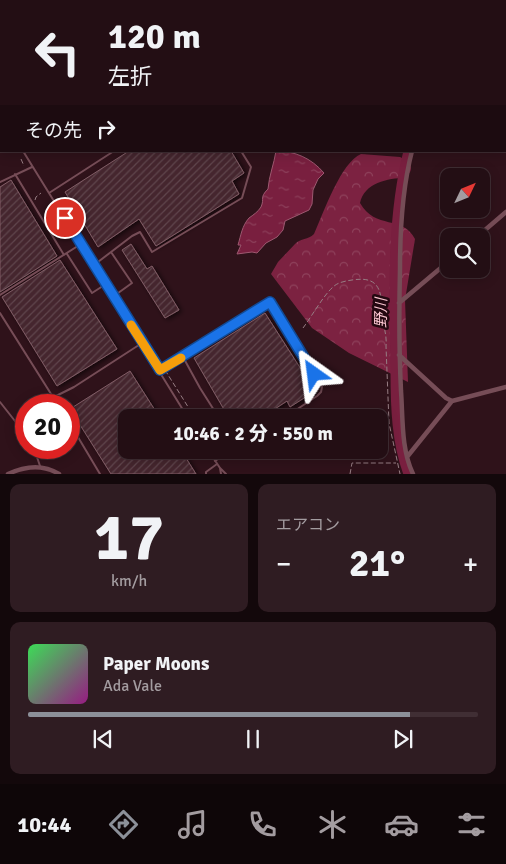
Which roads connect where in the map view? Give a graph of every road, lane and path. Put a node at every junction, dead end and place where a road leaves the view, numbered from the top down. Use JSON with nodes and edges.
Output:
{"nodes":[{"id":1,"x":24,"y":152,"type":"edge"},
{"id":2,"x":112,"y":152,"type":"edge"},
{"id":3,"x":242,"y":152,"type":"edge"},
{"id":4,"x":412,"y":152,"type":"edge"},
{"id":5,"x":21,"y":159,"type":"dead end"},
{"id":6,"x":24,"y":166,"type":"dead end"},
{"id":7,"x":32,"y":167,"type":"junction"},
{"id":8,"x":15,"y":174,"type":"junction"},
{"id":9,"x":0,"y":182,"type":"edge"},
{"id":10,"x":41,"y":193,"type":"dead end"},
{"id":11,"x":49,"y":193,"type":"junction"},
{"id":12,"x":36,"y":197,"type":"dead end"},
{"id":13,"x":506,"y":212,"type":"edge"},
{"id":14,"x":487,"y":228,"type":"edge"},
{"id":15,"x":81,"y":244,"type":"junction"},
{"id":16,"x":111,"y":252,"type":"junction"},
{"id":17,"x":65,"y":254,"type":"junction"},
{"id":18,"x":94,"y":265,"type":"junction"},
{"id":19,"x":100,"y":265,"type":"dead end"},
{"id":20,"x":440,"y":268,"type":"edge"},
{"id":21,"x":106,"y":284,"type":"junction"},
{"id":22,"x":116,"y":291,"type":"dead end"},
{"id":23,"x":0,"y":295,"type":"edge"},
{"id":24,"x":119,"y":296,"type":"dead end"},
{"id":25,"x":113,"y":297,"type":"junction"},
{"id":26,"x":399,"y":302,"type":"junction"},
{"id":27,"x":0,"y":313,"type":"edge"},
{"id":28,"x":303,"y":328,"type":"dead end"},
{"id":29,"x":142,"y":343,"type":"junction"},
{"id":30,"x":400,"y":355,"type":"junction"},
{"id":31,"x":182,"y":357,"type":"junction"},
{"id":32,"x":162,"y":366,"type":"dead end"},
{"id":33,"x":160,"y":370,"type":"junction"},
{"id":34,"x":165,"y":370,"type":"dead end"},
{"id":35,"x":506,"y":387,"type":"edge"},
{"id":36,"x":52,"y":394,"type":"edge"},
{"id":37,"x":60,"y":394,"type":"edge"},
{"id":38,"x":452,"y":401,"type":"junction"},
{"id":39,"x":0,"y":402,"type":"edge"},
{"id":40,"x":183,"y":409,"type":"edge"},
{"id":41,"x":189,"y":409,"type":"edge"},
{"id":42,"x":213,"y":409,"type":"edge"},
{"id":43,"x":298,"y":409,"type":"edge"},
{"id":44,"x":15,"y":421,"type":"edge"},
{"id":45,"x":80,"y":440,"type":"edge"},
{"id":46,"x":38,"y":459,"type":"edge"},
{"id":47,"x":214,"y":459,"type":"edge"},
{"id":48,"x":221,"y":459,"type":"edge"},
{"id":49,"x":408,"y":459,"type":"junction"},
{"id":50,"x":216,"y":463,"type":"junction"},
{"id":51,"x":397,"y":464,"type":"junction"},
{"id":52,"x":40,"y":466,"type":"junction"},
{"id":53,"x":220,"y":468,"type":"junction"},
{"id":54,"x":8,"y":474,"type":"edge"},
{"id":55,"x":59,"y":474,"type":"edge"},
{"id":56,"x":100,"y":474,"type":"edge"},
{"id":57,"x":206,"y":474,"type":"edge"},
{"id":58,"x":221,"y":474,"type":"edge"},
{"id":59,"x":226,"y":474,"type":"edge"},
{"id":60,"x":350,"y":474,"type":"edge"},
{"id":61,"x":400,"y":474,"type":"edge"},
{"id":62,"x":413,"y":474,"type":"edge"}],
"edges":[{"from":1,"to":7,"type":"lane"},
{"from":2,"to":11,"type":"lane"},
{"from":3,"to":16,"type":"lane"},
{"from":4,"to":26,"type":"street"},
{"from":5,"to":6,"type":"path"},
{"from":7,"to":8,"type":"lane"},
{"from":7,"to":11,"type":"lane"},
{"from":8,"to":9,"type":"lane"},
{"from":8,"to":17,"type":"lane"},
{"from":10,"to":12,"type":"path"},
{"from":11,"to":15,"type":"lane"},
{"from":13,"to":14,"type":"street"},
{"from":15,"to":17,"type":"lane"},
{"from":15,"to":18,"type":"lane"},
{"from":16,"to":18,"type":"lane"},
{"from":16,"to":25,"type":"lane"},
{"from":17,"to":21,"type":"lane"},
{"from":17,"to":23,"type":"lane"},
{"from":18,"to":21,"type":"lane"},
{"from":19,"to":22,"type":"path"},
{"from":20,"to":26,"type":"street"},
{"from":21,"to":25,"type":"lane"},
{"from":24,"to":32,"type":"path"},
{"from":25,"to":29,"type":"lane"},
{"from":26,"to":30,"type":"street"},
{"from":27,"to":36,"type":"lane"},
{"from":28,"to":51,"type":"path"},
{"from":29,"to":33,"type":"lane"},
{"from":29,"to":37,"type":"lane"},
{"from":30,"to":38,"type":"street"},
{"from":30,"to":49,"type":"street"},
{"from":31,"to":33,"type":"lane"},
{"from":31,"to":42,"type":"lane"},
{"from":31,"to":43,"type":"lane"},
{"from":33,"to":40,"type":"lane"},
{"from":34,"to":41,"type":"path"},
{"from":35,"to":38,"type":"street"},
{"from":38,"to":49,"type":"street"},
{"from":39,"to":44,"type":"lane"},
{"from":45,"to":56,"type":"lane"},
{"from":46,"to":52,"type":"lane"},
{"from":47,"to":50,"type":"lane"},
{"from":48,"to":50,"type":"lane"},
{"from":49,"to":51,"type":"path"},
{"from":49,"to":62,"type":"street"},
{"from":50,"to":53,"type":"lane"},
{"from":50,"to":57,"type":"lane"},
{"from":51,"to":60,"type":"path"},
{"from":51,"to":61,"type":"path"},
{"from":52,"to":54,"type":"street"},
{"from":52,"to":55,"type":"street"},
{"from":53,"to":58,"type":"lane"},
{"from":53,"to":59,"type":"lane"}]}
